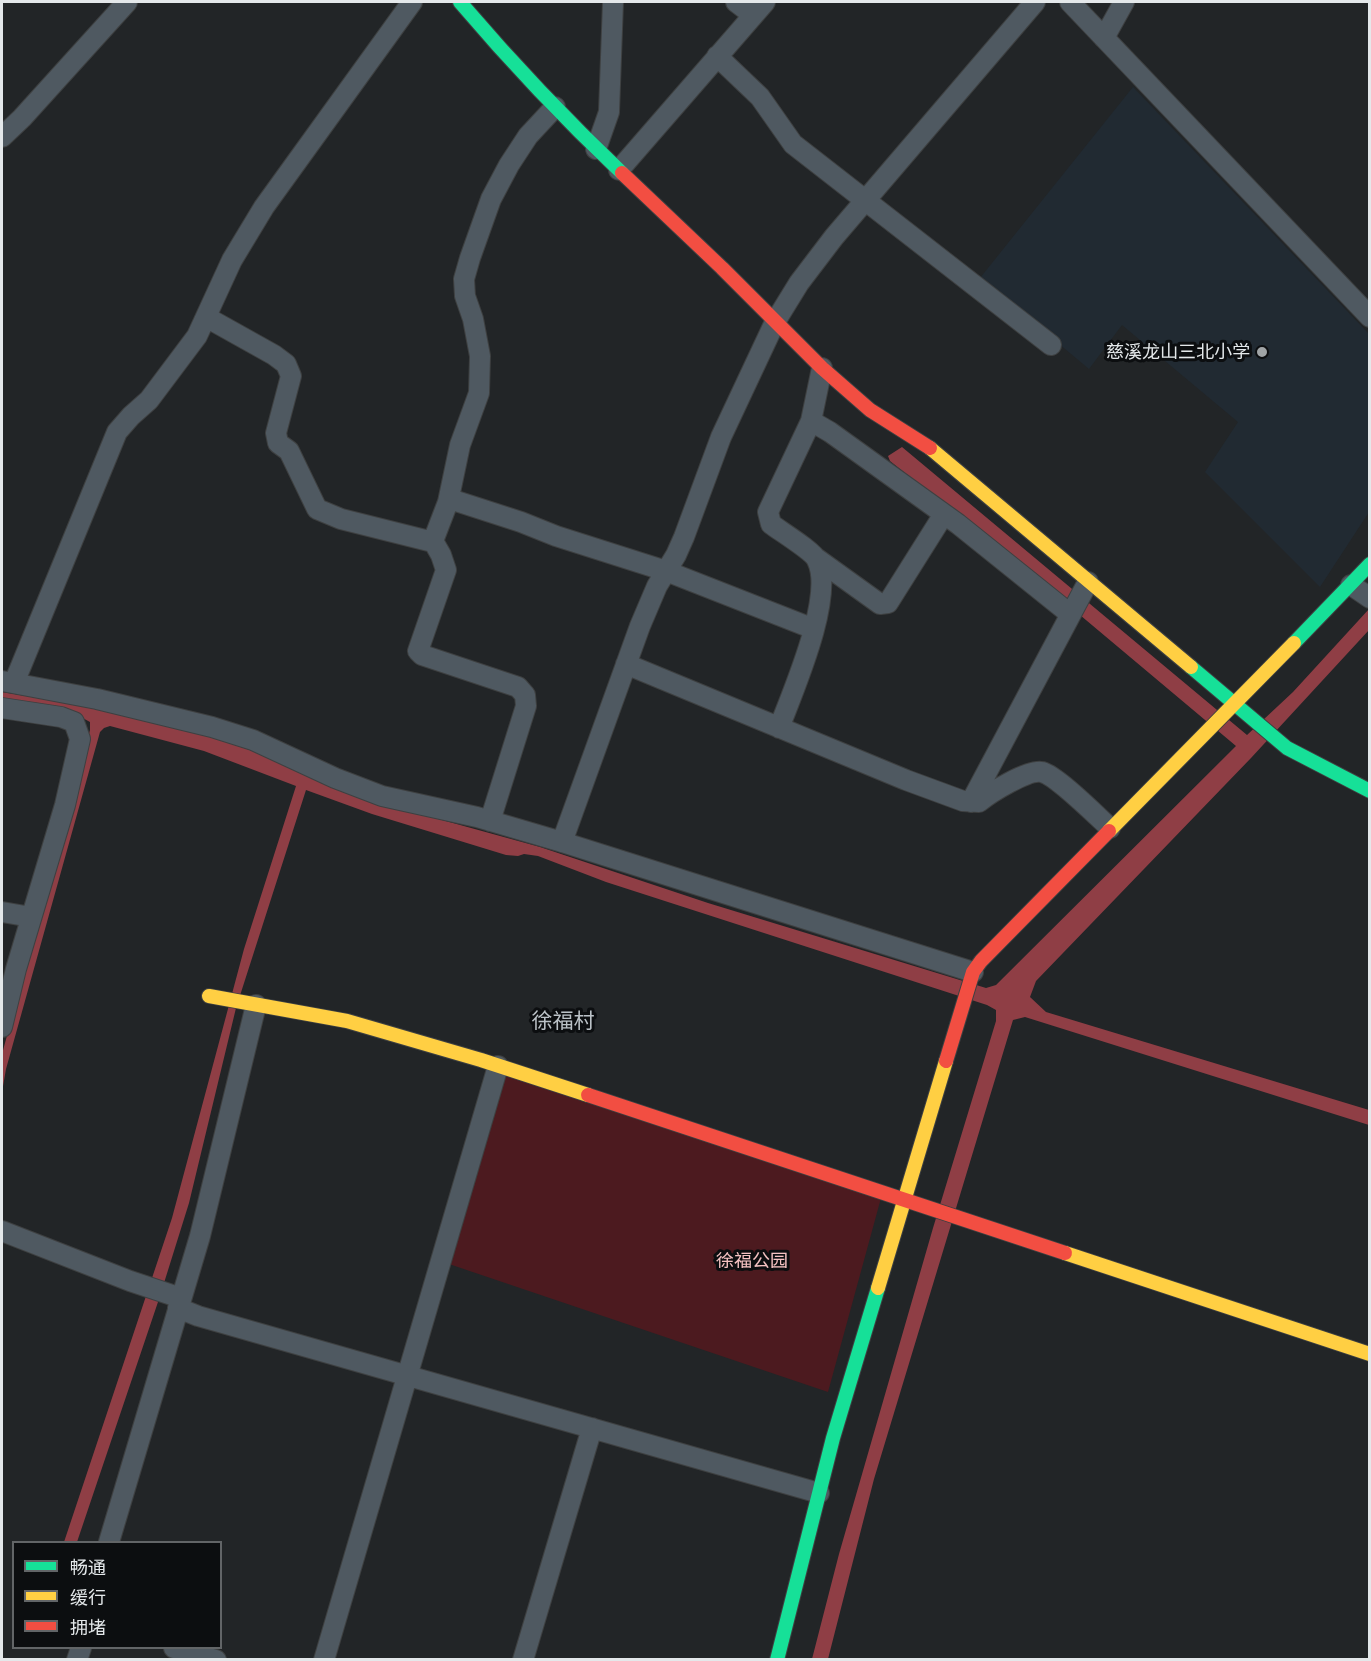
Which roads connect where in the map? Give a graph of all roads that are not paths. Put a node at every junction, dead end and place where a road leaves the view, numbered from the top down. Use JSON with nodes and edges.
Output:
{"nodes":[{"id":1,"x":127,"y":2,"type":"edge"},
{"id":2,"x":412,"y":2,"type":"edge"},
{"id":3,"x":460,"y":2,"type":"edge"},
{"id":4,"x":613,"y":2,"type":"edge"},
{"id":5,"x":736,"y":2,"type":"edge"},
{"id":6,"x":1035,"y":2,"type":"edge"},
{"id":7,"x":1070,"y":2,"type":"edge"},
{"id":8,"x":1124,"y":2,"type":"edge"},
{"id":9,"x":759,"y":8,"type":"edge"},
{"id":10,"x":1104,"y":38,"type":"junction"},
{"id":11,"x":717,"y":56,"type":"junction"},
{"id":12,"x":555,"y":107,"type":"junction"},
{"id":13,"x":2,"y":137,"type":"edge"},
{"id":14,"x":596,"y":149,"type":"junction"},
{"id":15,"x":619,"y":170,"type":"junction"},
{"id":16,"x":866,"y":200,"type":"junction"},
{"id":17,"x":1370,"y":316,"type":"edge"},
{"id":18,"x":206,"y":317,"type":"junction"},
{"id":19,"x":775,"y":322,"type":"junction"},
{"id":20,"x":1051,"y":345,"type":"dead end"},
{"id":21,"x":822,"y":368,"type":"junction"},
{"id":22,"x":811,"y":421,"type":"junction"},
{"id":23,"x":448,"y":502,"type":"junction"},
{"id":24,"x":944,"y":514,"type":"junction"},
{"id":25,"x":434,"y":541,"type":"junction"},
{"id":26,"x":816,"y":558,"type":"junction"},
{"id":27,"x":1370,"y":564,"type":"edge"},
{"id":28,"x":666,"y":571,"type":"junction"},
{"id":29,"x":1088,"y":582,"type":"junction"},
{"id":30,"x":1351,"y":585,"type":"junction"},
{"id":31,"x":1370,"y":598,"type":"edge"},
{"id":32,"x":1070,"y":614,"type":"junction"},
{"id":33,"x":814,"y":629,"type":"junction"},
{"id":34,"x":626,"y":664,"type":"junction"},
{"id":35,"x":8,"y":682,"type":"edge"},
{"id":36,"x":1232,"y":704,"type":"junction"},
{"id":37,"x":2,"y":708,"type":"edge"},
{"id":38,"x":779,"y":728,"type":"junction"},
{"id":39,"x":1370,"y":791,"type":"edge"},
{"id":40,"x":971,"y":802,"type":"junction"},
{"id":41,"x":490,"y":821,"type":"junction"},
{"id":42,"x":1110,"y":828,"type":"junction"},
{"id":43,"x":562,"y":842,"type":"junction"},
{"id":44,"x":2,"y":912,"type":"edge"},
{"id":45,"x":31,"y":917,"type":"junction"},
{"id":46,"x":973,"y":972,"type":"junction"},
{"id":47,"x":209,"y":996,"type":"dead end"},
{"id":48,"x":256,"y":1005,"type":"junction"},
{"id":49,"x":2,"y":1027,"type":"edge"},
{"id":50,"x":498,"y":1066,"type":"junction"},
{"id":51,"x":904,"y":1201,"type":"junction"},
{"id":52,"x":2,"y":1231,"type":"edge"},
{"id":53,"x":180,"y":1303,"type":"junction"},
{"id":54,"x":1370,"y":1354,"type":"edge"},
{"id":55,"x":407,"y":1376,"type":"junction"},
{"id":56,"x":592,"y":1428,"type":"junction"},
{"id":57,"x":819,"y":1493,"type":"junction"},
{"id":58,"x":109,"y":1541,"type":"edge"},
{"id":59,"x":181,"y":1649,"type":"edge"},
{"id":60,"x":216,"y":1659,"type":"edge"},
{"id":61,"x":324,"y":1659,"type":"edge"},
{"id":62,"x":523,"y":1659,"type":"edge"},
{"id":63,"x":777,"y":1659,"type":"edge"}],
"edges":[{"from":1,"to":13,"type":"street"},
{"from":2,"to":18,"type":"street"},
{"from":3,"to":12,"type":"street"},
{"from":4,"to":14,"type":"street"},
{"from":5,"to":9,"type":"street"},
{"from":6,"to":16,"type":"street"},
{"from":7,"to":10,"type":"street"},
{"from":8,"to":10,"type":"street"},
{"from":9,"to":11,"type":"street"},
{"from":10,"to":17,"type":"street"},
{"from":11,"to":15,"type":"street"},
{"from":11,"to":16,"type":"street"},
{"from":12,"to":14,"type":"street"},
{"from":12,"to":23,"type":"street"},
{"from":14,"to":15,"type":"street"},
{"from":15,"to":19,"type":"street"},
{"from":16,"to":19,"type":"street"},
{"from":16,"to":20,"type":"street"},
{"from":18,"to":25,"type":"street"},
{"from":18,"to":35,"type":"street"},
{"from":19,"to":21,"type":"street"},
{"from":19,"to":28,"type":"street"},
{"from":21,"to":22,"type":"street"},
{"from":21,"to":29,"type":"street"},
{"from":22,"to":24,"type":"street"},
{"from":22,"to":26,"type":"street"},
{"from":23,"to":25,"type":"street"},
{"from":23,"to":28,"type":"street"},
{"from":24,"to":26,"type":"street"},
{"from":24,"to":32,"type":"street"},
{"from":25,"to":41,"type":"street"},
{"from":26,"to":33,"type":"street"},
{"from":27,"to":30,"type":"street"},
{"from":28,"to":33,"type":"street"},
{"from":28,"to":34,"type":"street"},
{"from":29,"to":32,"type":"street"},
{"from":29,"to":36,"type":"street"},
{"from":30,"to":31,"type":"street"},
{"from":30,"to":36,"type":"street"},
{"from":32,"to":40,"type":"street"},
{"from":33,"to":38,"type":"street"},
{"from":34,"to":38,"type":"street"},
{"from":34,"to":43,"type":"street"},
{"from":35,"to":41,"type":"street"},
{"from":36,"to":39,"type":"street"},
{"from":36,"to":42,"type":"street"},
{"from":37,"to":45,"type":"street"},
{"from":38,"to":40,"type":"street"},
{"from":40,"to":42,"type":"street"},
{"from":41,"to":43,"type":"street"},
{"from":42,"to":46,"type":"street"},
{"from":43,"to":46,"type":"street"},
{"from":44,"to":45,"type":"street"},
{"from":45,"to":49,"type":"street"},
{"from":46,"to":51,"type":"street"},
{"from":47,"to":48,"type":"street"},
{"from":48,"to":50,"type":"street"},
{"from":48,"to":53,"type":"street"},
{"from":50,"to":51,"type":"street"},
{"from":50,"to":55,"type":"street"},
{"from":51,"to":54,"type":"street"},
{"from":51,"to":57,"type":"street"},
{"from":52,"to":53,"type":"street"},
{"from":53,"to":55,"type":"street"},
{"from":53,"to":58,"type":"street"},
{"from":55,"to":56,"type":"street"},
{"from":55,"to":61,"type":"street"},
{"from":56,"to":57,"type":"street"},
{"from":56,"to":62,"type":"street"},
{"from":57,"to":63,"type":"street"},
{"from":59,"to":60,"type":"street"}]}
